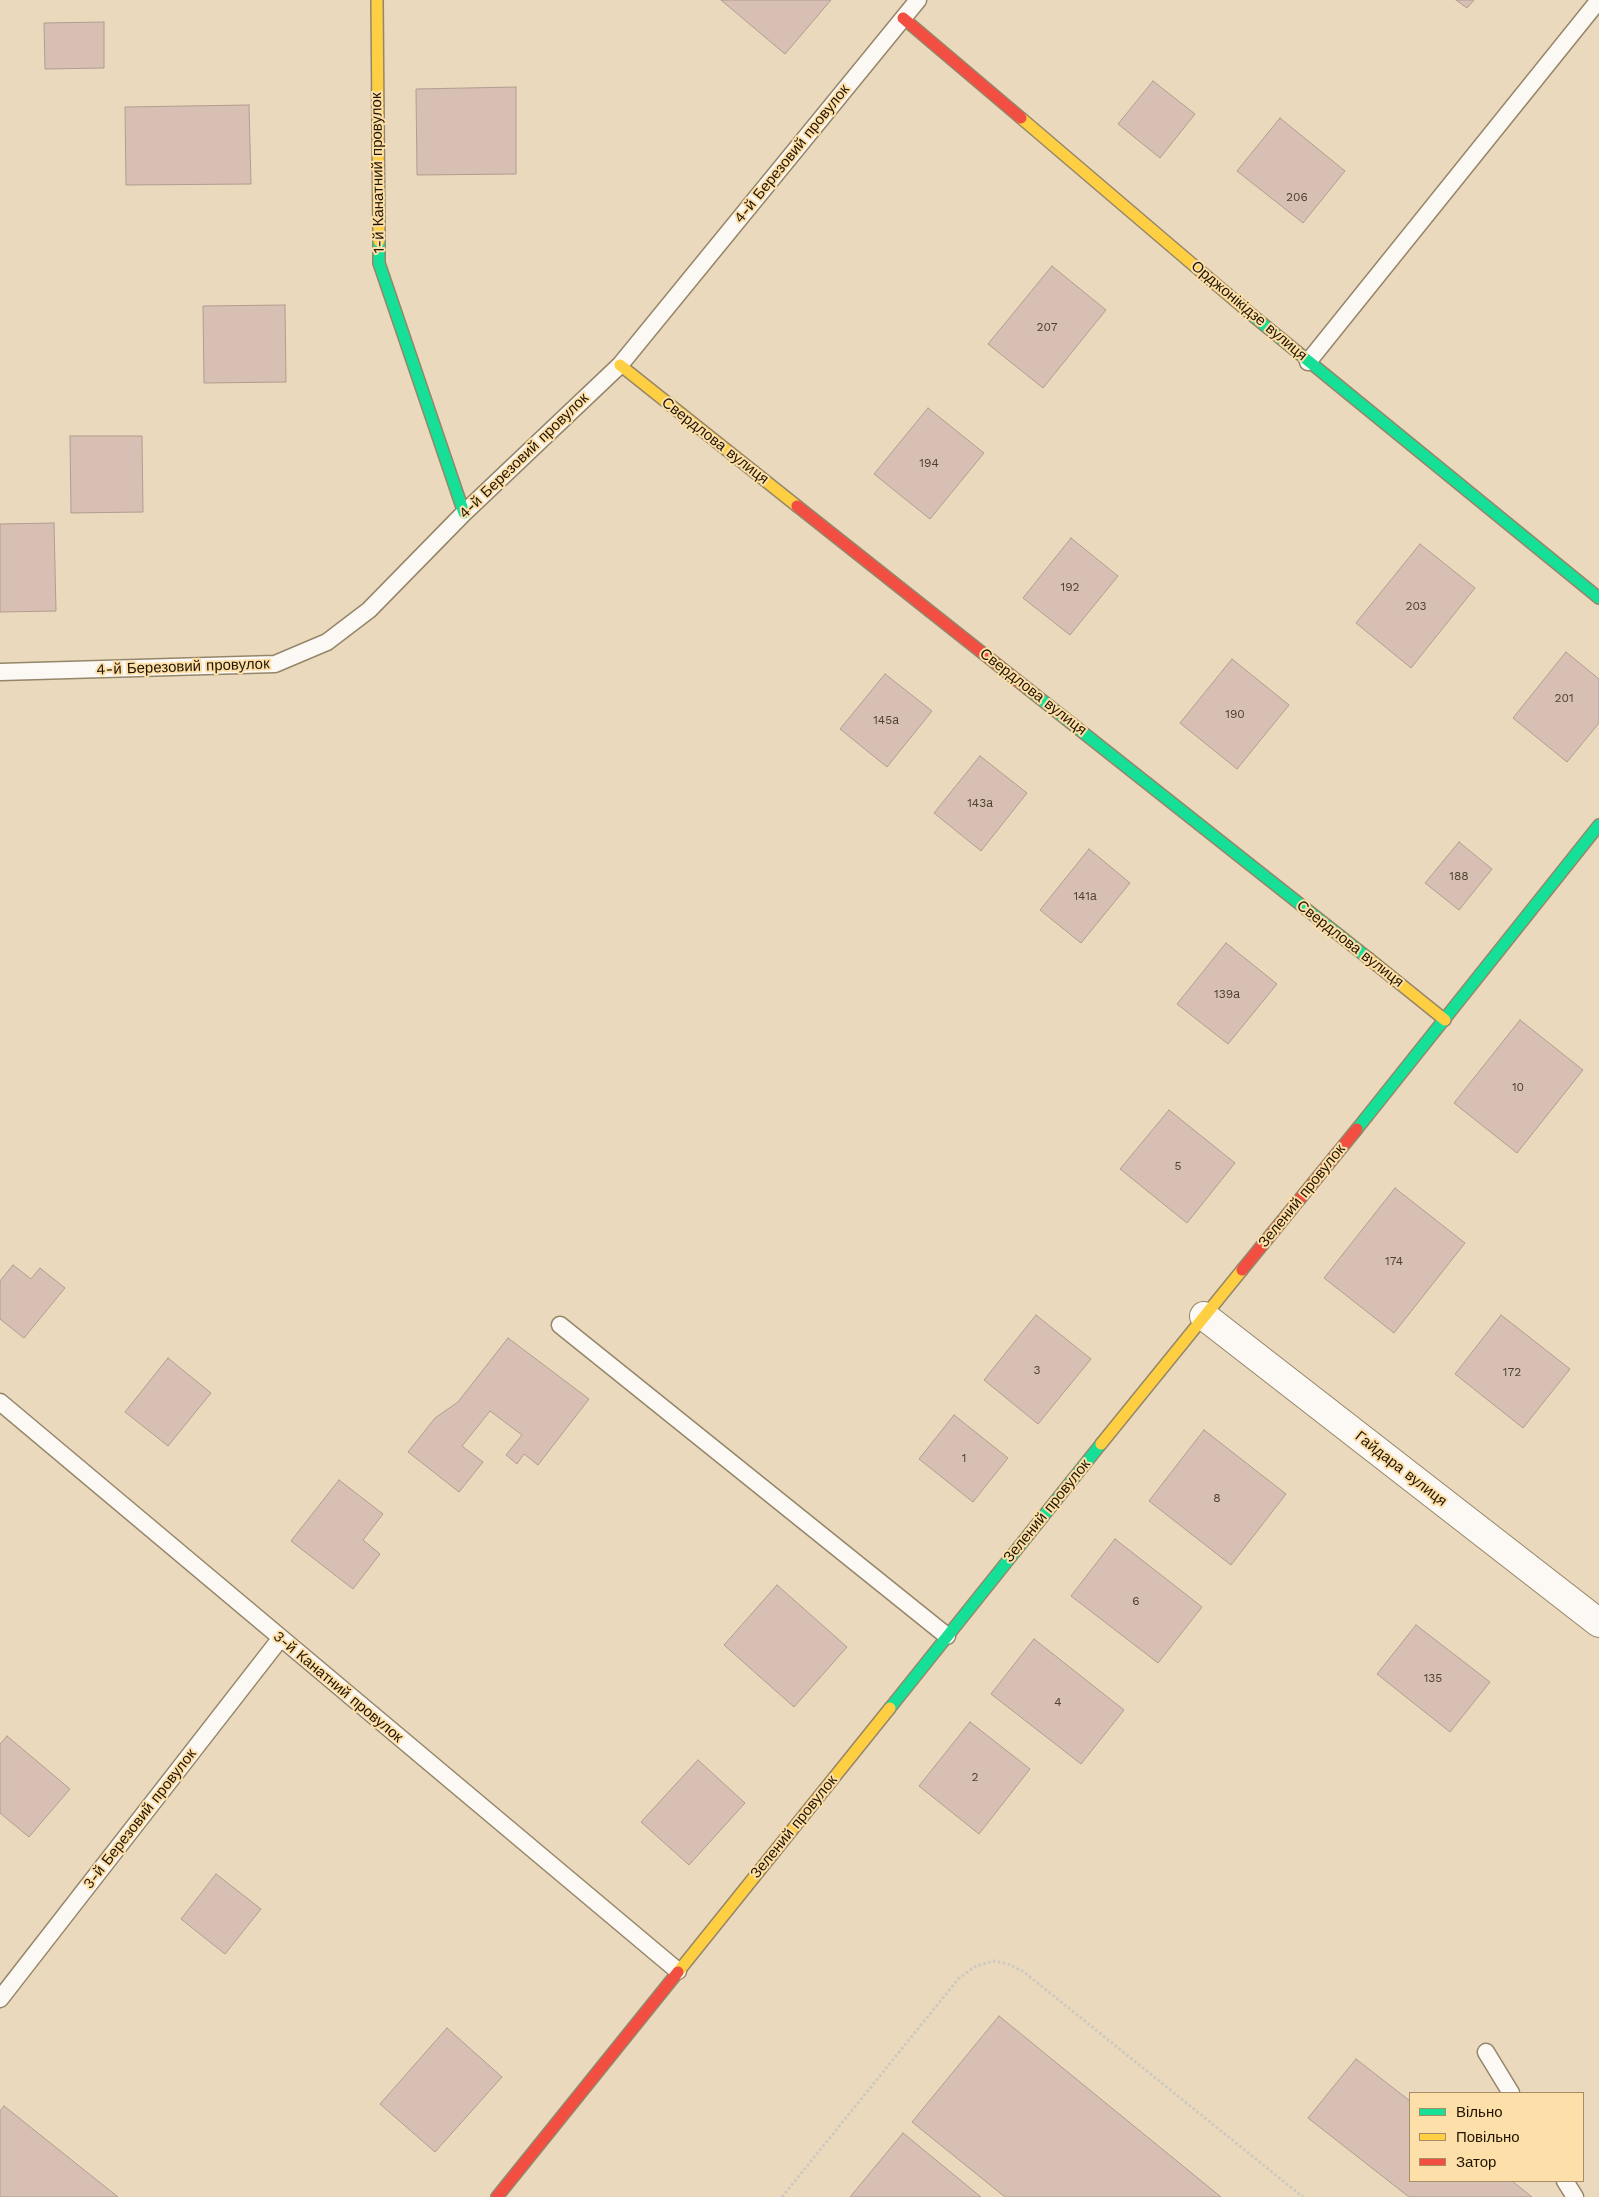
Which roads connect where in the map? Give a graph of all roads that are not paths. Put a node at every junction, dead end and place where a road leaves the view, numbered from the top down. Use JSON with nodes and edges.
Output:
{"nodes":[{"id":1,"x":377,"y":0,"type":"edge"},
{"id":2,"x":918,"y":0,"type":"edge"},
{"id":3,"x":1599,"y":0,"type":"edge"},
{"id":4,"x":903,"y":18,"type":"junction"},
{"id":5,"x":1308,"y":362,"type":"junction"},
{"id":6,"x":620,"y":365,"type":"junction"},
{"id":7,"x":464,"y":513,"type":"junction"},
{"id":8,"x":1599,"y":598,"type":"edge"},
{"id":9,"x":0,"y":672,"type":"edge"},
{"id":10,"x":1599,"y":825,"type":"edge"},
{"id":11,"x":1445,"y":1020,"type":"junction"},
{"id":12,"x":1204,"y":1316,"type":"junction"},
{"id":13,"x":560,"y":1325,"type":"dead end"},
{"id":14,"x":0,"y":1402,"type":"edge"},
{"id":15,"x":1599,"y":1623,"type":"edge"},
{"id":16,"x":947,"y":1636,"type":"junction"},
{"id":17,"x":280,"y":1639,"type":"junction"},
{"id":18,"x":678,"y":1971,"type":"junction"},
{"id":19,"x":0,"y":1999,"type":"edge"},
{"id":20,"x":1486,"y":2052,"type":"dead end"},
{"id":21,"x":1510,"y":2092,"type":"edge"},
{"id":22,"x":1566,"y":2182,"type":"edge"},
{"id":23,"x":496,"y":2197,"type":"edge"},
{"id":24,"x":1575,"y":2197,"type":"edge"}],
"edges":[{"from":1,"to":7,"type":"street","name":"1-й Канатний провулок"},
{"from":2,"to":4,"type":"lane","name":"4-й Березовий провулок"},
{"from":3,"to":5,"type":"lane"},
{"from":4,"to":5,"type":"street","name":"Орджонікідзе вулиця"},
{"from":4,"to":6,"type":"lane","name":"4-й Березовий провулок"},
{"from":5,"to":8,"type":"street","name":"Орджонікідзе вулиця"},
{"from":6,"to":7,"type":"lane","name":"4-й Березовий провулок"},
{"from":6,"to":11,"type":"street","name":"Свердлова вулиця"},
{"from":7,"to":9,"type":"lane","name":"4-й Березовий провулок"},
{"from":10,"to":11,"type":"street","name":"Зелений провулок"},
{"from":11,"to":12,"type":"street","name":"Зелений провулок"},
{"from":12,"to":15,"type":"street","name":"Гайдара вулиця"},
{"from":12,"to":16,"type":"street","name":"Зелений провулок"},
{"from":13,"to":16,"type":"lane"},
{"from":14,"to":17,"type":"lane","name":"3-й Канатний провулок"},
{"from":16,"to":18,"type":"street","name":"Зелений провулок"},
{"from":17,"to":18,"type":"lane","name":"3-й Канатний провулок"},
{"from":17,"to":19,"type":"lane","name":"3-й Березовий провулок"},
{"from":18,"to":23,"type":"street","name":"Зелений провулок"},
{"from":20,"to":21,"type":"lane"},
{"from":22,"to":24,"type":"lane"}]}
